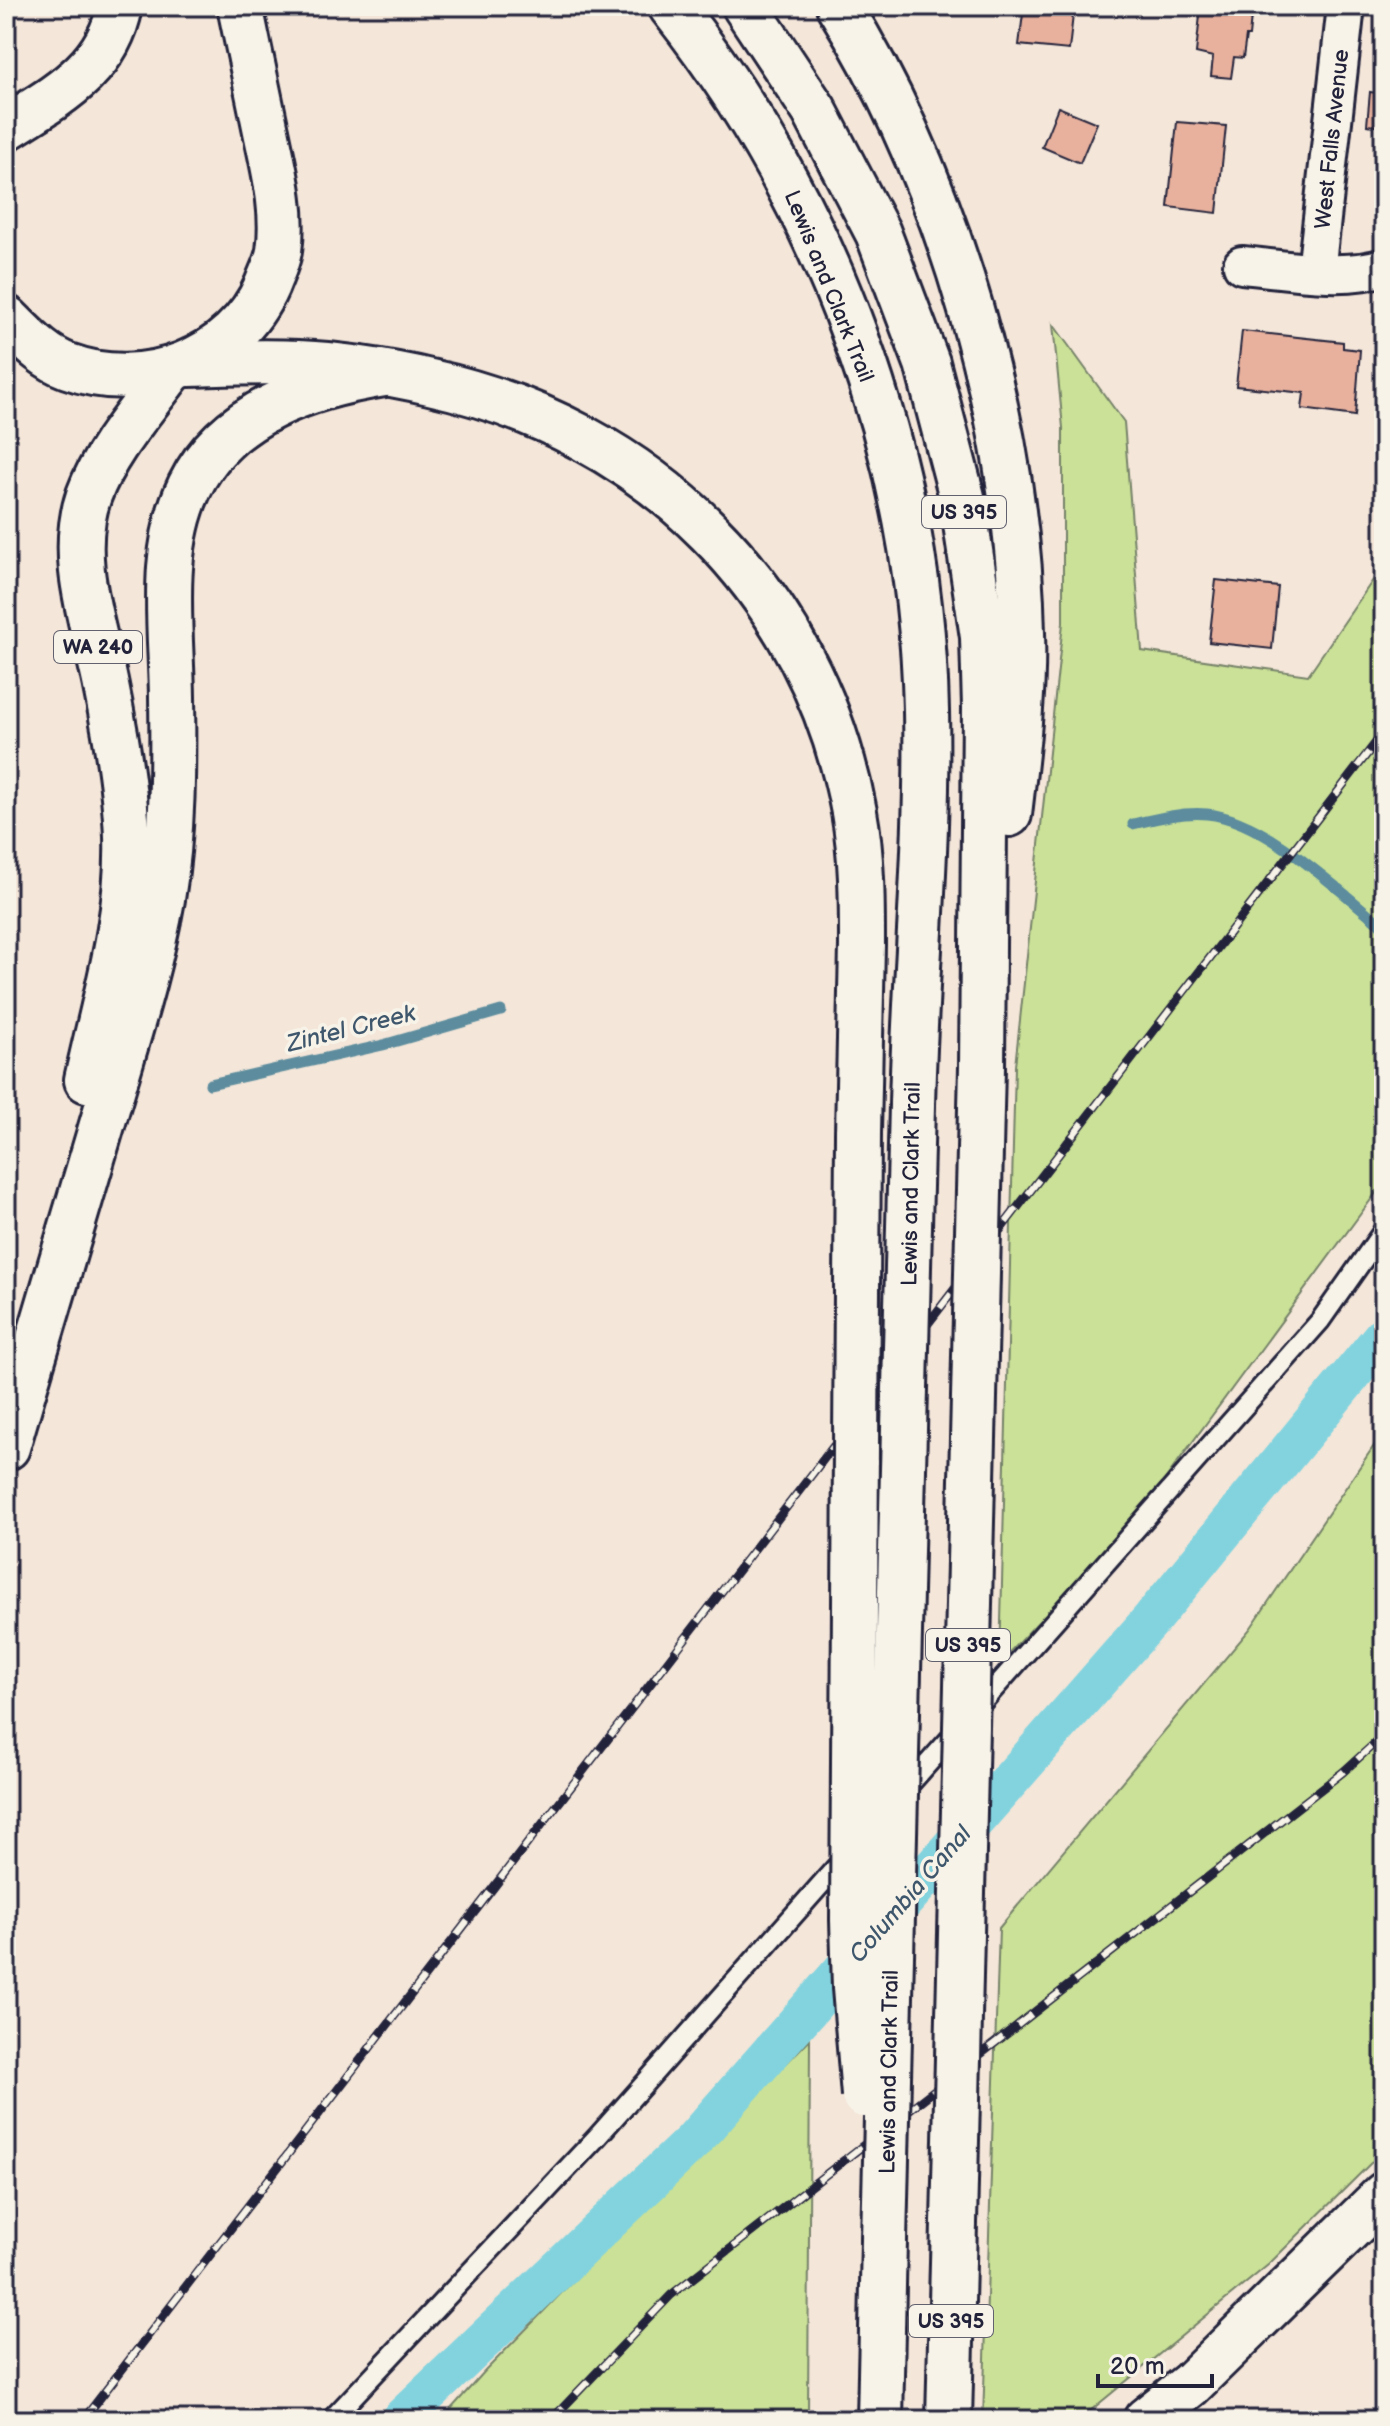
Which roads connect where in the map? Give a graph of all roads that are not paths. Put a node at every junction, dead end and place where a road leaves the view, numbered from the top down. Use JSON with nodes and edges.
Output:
{"nodes":[{"id":1,"x":120,"y":6,"type":"edge"},
{"id":2,"x":240,"y":6,"type":"edge"},
{"id":3,"x":671,"y":6,"type":"edge"},
{"id":4,"x":745,"y":6,"type":"edge"},
{"id":5,"x":839,"y":6,"type":"edge"},
{"id":6,"x":1346,"y":6,"type":"edge"},
{"id":7,"x":6,"y":128,"type":"edge"},
{"id":8,"x":1242,"y":265,"type":"dead end"},
{"id":9,"x":1384,"y":267,"type":"edge"},
{"id":10,"x":1316,"y":272,"type":"junction"},
{"id":11,"x":6,"y":318,"type":"edge"},
{"id":12,"x":180,"y":366,"type":"junction"},
{"id":13,"x":384,"y":374,"type":"junction"},
{"id":14,"x":982,"y":1067,"type":"junction"},
{"id":15,"x":1384,"y":1230,"type":"edge"},
{"id":16,"x":7,"y":1450,"type":"edge"},
{"id":17,"x":1384,"y":2195,"type":"edge"},
{"id":18,"x":884,"y":2240,"type":"junction"},
{"id":19,"x":331,"y":2420,"type":"edge"},
{"id":20,"x":880,"y":2420,"type":"edge"},
{"id":21,"x":949,"y":2420,"type":"edge"},
{"id":22,"x":1146,"y":2420,"type":"edge"}],
"edges":[{"from":1,"to":7,"type":"main road"},
{"from":2,"to":12,"type":"main road","number":"WA 240"},
{"from":3,"to":18,"type":"main road","name":"Lewis and Clark Trail","number":"US 395","bridge":true},
{"from":4,"to":14,"type":"main road","number":"US 395"},
{"from":5,"to":14,"type":"main road"},
{"from":6,"to":10,"type":"street","name":"West Falls Avenue"},
{"from":8,"to":10,"type":"street"},
{"from":9,"to":10,"type":"street"},
{"from":11,"to":12,"type":"main road","number":"WA 240"},
{"from":12,"to":13,"type":"main road"},
{"from":12,"to":16,"type":"main road","number":"WA 240"},
{"from":13,"to":16,"type":"main road"},
{"from":13,"to":18,"type":"main road","bridge":true},
{"from":14,"to":21,"type":"main road","number":"US 395","bridge":true},
{"from":15,"to":19,"type":"lane"},
{"from":17,"to":22,"type":"main road"},
{"from":18,"to":20,"type":"main road","name":"Lewis and Clark Trail","number":"US 395"}]}
